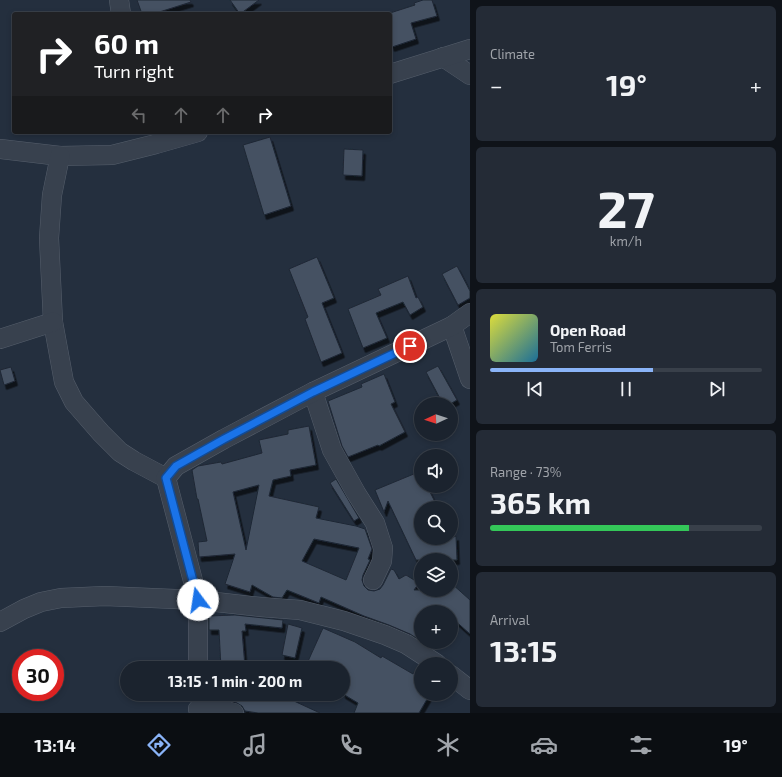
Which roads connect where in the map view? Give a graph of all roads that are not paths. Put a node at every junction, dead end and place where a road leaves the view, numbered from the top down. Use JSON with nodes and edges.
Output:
{"nodes":[{"id":1,"x":119,"y":0,"type":"edge"},
{"id":2,"x":121,"y":12,"type":"edge"},
{"id":3,"x":470,"y":49,"type":"edge"},
{"id":4,"x":443,"y":58,"type":"junction"},
{"id":5,"x":392,"y":73,"type":"edge"},
{"id":6,"x":470,"y":75,"type":"edge"},
{"id":7,"x":183,"y":134,"type":"edge"},
{"id":8,"x":154,"y":138,"type":"edge"},
{"id":9,"x":0,"y":148,"type":"edge"},
{"id":10,"x":60,"y":156,"type":"junction"},
{"id":11,"x":470,"y":313,"type":"edge"},
{"id":12,"x":53,"y":322,"type":"junction"},
{"id":13,"x":452,"y":326,"type":"junction"},
{"id":14,"x":0,"y":339,"type":"edge"},
{"id":15,"x":470,"y":378,"type":"edge"},
{"id":16,"x":313,"y":392,"type":"junction"},
{"id":17,"x":166,"y":478,"type":"junction"},
{"id":18,"x":373,"y":580,"type":"dead end"},
{"id":19,"x":198,"y":600,"type":"junction"},
{"id":20,"x":0,"y":622,"type":"edge"},
{"id":21,"x":426,"y":657,"type":"edge"},
{"id":22,"x":198,"y":661,"type":"edge"},
{"id":23,"x":458,"y":681,"type":"edge"},
{"id":24,"x":470,"y":690,"type":"edge"},
{"id":25,"x":198,"y":705,"type":"edge"},
{"id":26,"x":234,"y":713,"type":"edge"}],
"edges":[{"from":1,"to":2,"type":"street"},
{"from":3,"to":4,"type":"street"},
{"from":4,"to":5,"type":"street"},
{"from":4,"to":6,"type":"street"},
{"from":7,"to":8,"type":"street"},
{"from":8,"to":10,"type":"street"},
{"from":9,"to":10,"type":"street"},
{"from":10,"to":12,"type":"street"},
{"from":11,"to":13,"type":"street"},
{"from":12,"to":14,"type":"street"},
{"from":12,"to":17,"type":"street"},
{"from":13,"to":15,"type":"street"},
{"from":13,"to":16,"type":"street"},
{"from":16,"to":17,"type":"street"},
{"from":16,"to":18,"type":"street"},
{"from":17,"to":19,"type":"street"},
{"from":19,"to":20,"type":"street"},
{"from":19,"to":21,"type":"street"},
{"from":19,"to":22,"type":"street"},
{"from":23,"to":24,"type":"street"},
{"from":25,"to":26,"type":"street"}]}
